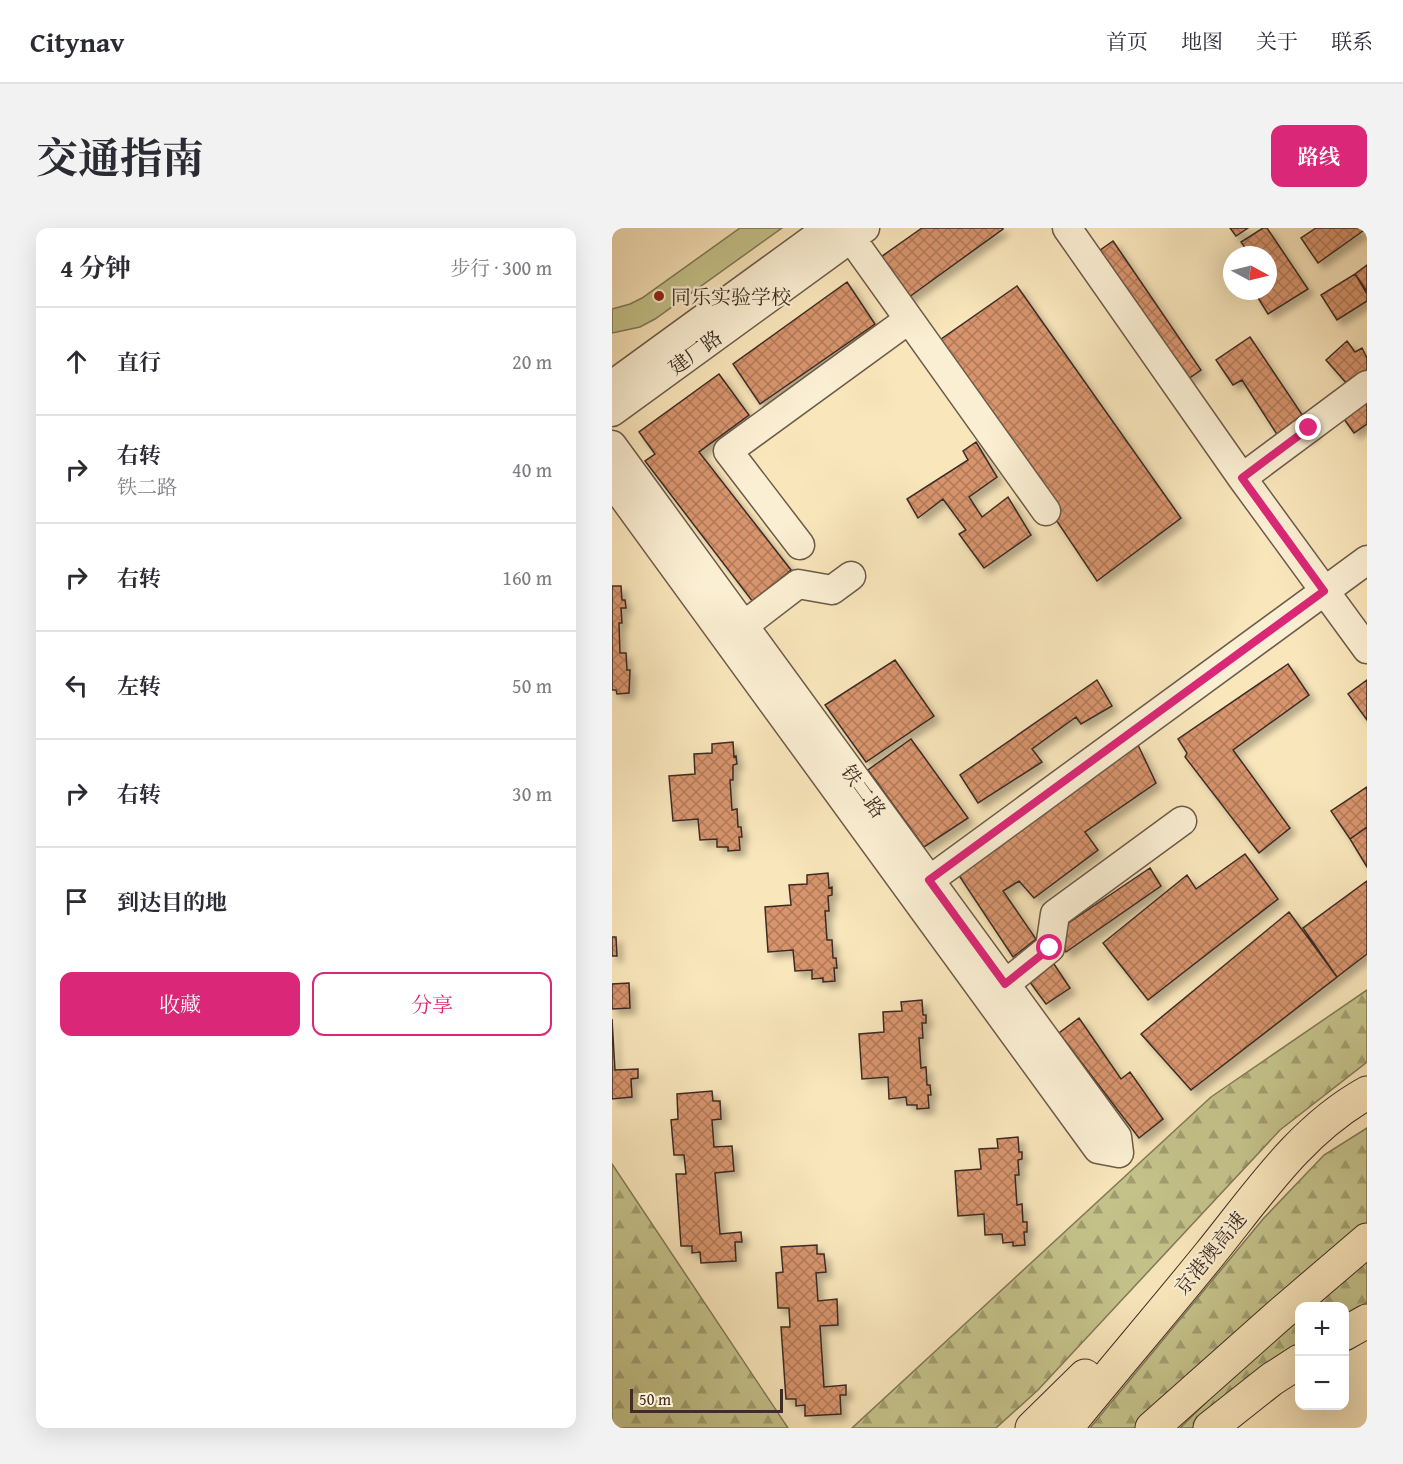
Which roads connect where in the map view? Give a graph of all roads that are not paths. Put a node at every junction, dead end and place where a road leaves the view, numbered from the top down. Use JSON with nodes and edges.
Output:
{"nodes":[{"id":1,"x":1067,"y":228,"type":"edge"},
{"id":2,"x":848,"y":231,"type":"edge"},
{"id":3,"x":908,"y":320,"type":"junction"},
{"id":4,"x":612,"y":385,"type":"edge"},
{"id":5,"x":1367,"y":386,"type":"edge"},
{"id":6,"x":612,"y":412,"type":"edge"},
{"id":7,"x":612,"y":445,"type":"edge"},
{"id":8,"x":1242,"y":478,"type":"junction"},
{"id":9,"x":612,"y":482,"type":"edge"},
{"id":10,"x":1046,"y":511,"type":"dead end"},
{"id":11,"x":800,"y":545,"type":"dead end"},
{"id":12,"x":1367,"y":560,"type":"edge"},
{"id":13,"x":851,"y":576,"type":"dead end"},
{"id":14,"x":1324,"y":591,"type":"junction"},
{"id":15,"x":735,"y":632,"type":"junction"},
{"id":16,"x":1365,"y":641,"type":"edge"},
{"id":17,"x":1182,"y":821,"type":"dead end"},
{"id":18,"x":920,"y":887,"type":"junction"},
{"id":19,"x":997,"y":991,"type":"junction"},
{"id":20,"x":1367,"y":1093,"type":"edge"},
{"id":21,"x":1107,"y":1143,"type":"dead end"},
{"id":22,"x":1367,"y":1240,"type":"edge"},
{"id":23,"x":1209,"y":1255,"type":"junction"},
{"id":24,"x":1367,"y":1321,"type":"edge"},
{"id":25,"x":1349,"y":1331,"type":"edge"},
{"id":26,"x":1295,"y":1364,"type":"edge"},
{"id":27,"x":1032,"y":1428,"type":"edge"},
{"id":28,"x":1066,"y":1428,"type":"edge"},
{"id":29,"x":1152,"y":1428,"type":"edge"},
{"id":30,"x":1210,"y":1428,"type":"edge"}],
"edges":[{"from":1,"to":8,"type":"street"},
{"from":2,"to":3,"type":"street"},
{"from":2,"to":4,"type":"street","name":"建厂路"},
{"from":2,"to":6,"type":"street","name":"建厂路"},
{"from":3,"to":10,"type":"street"},
{"from":3,"to":11,"type":"street"},
{"from":5,"to":8,"type":"street"},
{"from":7,"to":15,"type":"street","name":"铁二路"},
{"from":8,"to":14,"type":"street"},
{"from":9,"to":15,"type":"street","name":"铁二路"},
{"from":12,"to":14,"type":"street"},
{"from":13,"to":15,"type":"street"},
{"from":14,"to":16,"type":"street"},
{"from":14,"to":18,"type":"street"},
{"from":15,"to":18,"type":"street","name":"铁二路"},
{"from":17,"to":19,"type":"street"},
{"from":18,"to":19,"type":"street","name":"铁二路"},
{"from":19,"to":21,"type":"street","name":"铁二路"},
{"from":20,"to":23,"type":"highway","name":"京港澳高速"},
{"from":22,"to":29,"type":"highway"},
{"from":23,"to":27,"type":"highway"},
{"from":23,"to":28,"type":"highway","name":"京港澳高速"},
{"from":24,"to":25,"type":"highway"},
{"from":26,"to":30,"type":"highway"}]}
